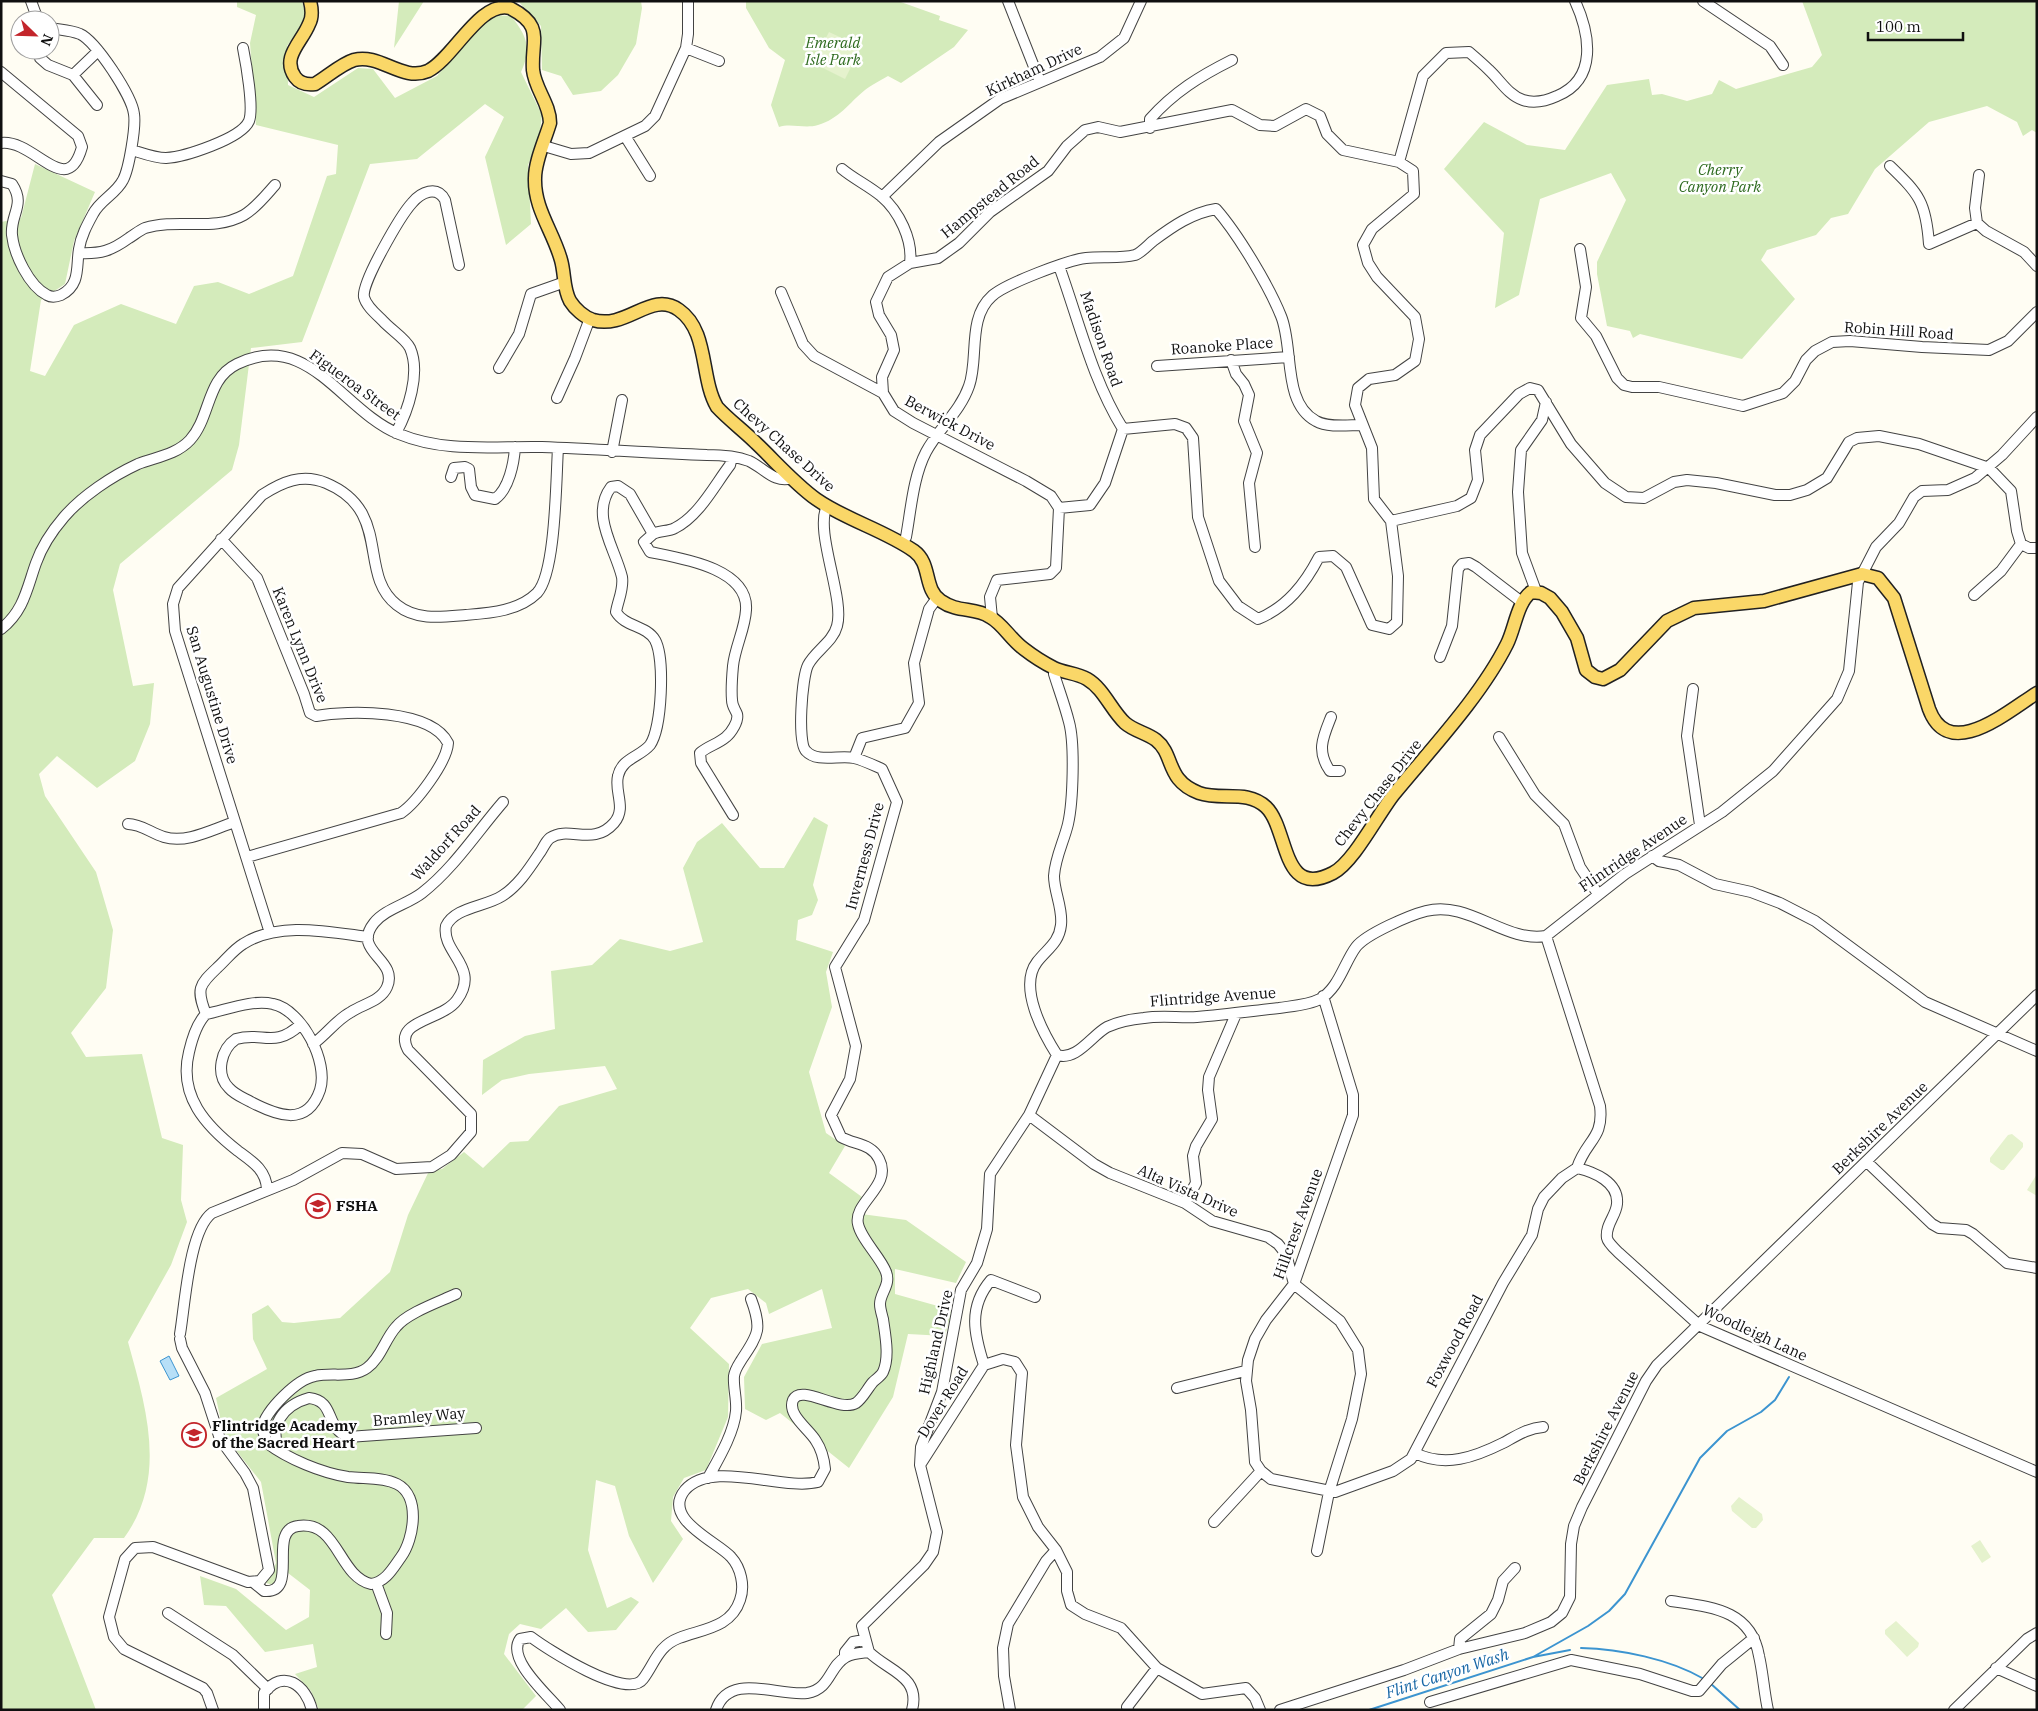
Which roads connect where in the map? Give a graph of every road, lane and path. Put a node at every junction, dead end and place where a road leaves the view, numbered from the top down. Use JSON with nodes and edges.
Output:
{"nodes":[{"id":1,"x":310,"y":1,"type":"edge"},
{"id":2,"x":688,"y":1,"type":"edge"},
{"id":3,"x":1008,"y":1,"type":"edge"},
{"id":4,"x":1141,"y":1,"type":"edge"},
{"id":5,"x":1575,"y":1,"type":"edge"},
{"id":6,"x":1704,"y":1,"type":"edge"},
{"id":7,"x":60,"y":30,"type":"edge"},
{"id":8,"x":243,"y":48,"type":"dead end"},
{"id":9,"x":686,"y":48,"type":"junction"},
{"id":10,"x":98,"y":51,"type":"junction"},
{"id":11,"x":42,"y":60,"type":"edge"},
{"id":12,"x":1232,"y":60,"type":"dead end"},
{"id":13,"x":719,"y":61,"type":"dead end"},
{"id":14,"x":1783,"y":65,"type":"dead end"},
{"id":15,"x":1,"y":72,"type":"edge"},
{"id":16,"x":73,"y":75,"type":"junction"},
{"id":17,"x":1040,"y":82,"type":"junction"},
{"id":18,"x":97,"y":106,"type":"dead end"},
{"id":19,"x":1150,"y":128,"type":"junction"},
{"id":20,"x":625,"y":136,"type":"junction"},
{"id":21,"x":1,"y":143,"type":"edge"},
{"id":22,"x":544,"y":146,"type":"junction"},
{"id":23,"x":132,"y":150,"type":"junction"},
{"id":24,"x":1399,"y":162,"type":"junction"},
{"id":25,"x":1890,"y":166,"type":"dead end"},
{"id":26,"x":842,"y":169,"type":"dead end"},
{"id":27,"x":1979,"y":175,"type":"dead end"},
{"id":28,"x":650,"y":176,"type":"dead end"},
{"id":29,"x":1,"y":181,"type":"edge"},
{"id":30,"x":275,"y":185,"type":"dead end"},
{"id":31,"x":882,"y":197,"type":"junction"},
{"id":32,"x":1977,"y":222,"type":"junction"},
{"id":33,"x":1580,"y":249,"type":"dead end"},
{"id":34,"x":79,"y":252,"type":"junction"},
{"id":35,"x":910,"y":263,"type":"junction"},
{"id":36,"x":460,"y":265,"type":"dead end"},
{"id":37,"x":1059,"y":266,"type":"junction"},
{"id":38,"x":2037,"y":266,"type":"edge"},
{"id":39,"x":565,"y":282,"type":"junction"},
{"id":40,"x":781,"y":292,"type":"dead end"},
{"id":41,"x":2037,"y":312,"type":"edge"},
{"id":42,"x":590,"y":318,"type":"junction"},
{"id":43,"x":1289,"y":357,"type":"junction"},
{"id":44,"x":1231,"y":360,"type":"junction"},
{"id":45,"x":1157,"y":366,"type":"dead end"},
{"id":46,"x":499,"y":368,"type":"dead end"},
{"id":47,"x":883,"y":394,"type":"junction"},
{"id":48,"x":557,"y":398,"type":"dead end"},
{"id":49,"x":622,"y":400,"type":"dead end"},
{"id":50,"x":1546,"y":402,"type":"junction"},
{"id":51,"x":2037,"y":417,"type":"edge"},
{"id":52,"x":1362,"y":425,"type":"junction"},
{"id":53,"x":1123,"y":429,"type":"junction"},
{"id":54,"x":396,"y":433,"type":"junction"},
{"id":55,"x":936,"y":436,"type":"junction"},
{"id":56,"x":514,"y":447,"type":"junction"},
{"id":57,"x":558,"y":448,"type":"junction"},
{"id":58,"x":612,"y":452,"type":"junction"},
{"id":59,"x":732,"y":457,"type":"junction"},
{"id":60,"x":1989,"y":468,"type":"junction"},
{"id":61,"x":451,"y":477,"type":"dead end"},
{"id":62,"x":792,"y":478,"type":"junction"},
{"id":63,"x":827,"y":506,"type":"junction"},
{"id":64,"x":1059,"y":508,"type":"junction"},
{"id":65,"x":1391,"y":522,"type":"junction"},
{"id":66,"x":653,"y":534,"type":"junction"},
{"id":67,"x":221,"y":539,"type":"junction"},
{"id":68,"x":902,"y":543,"type":"junction"},
{"id":69,"x":2021,"y":544,"type":"junction"},
{"id":70,"x":1255,"y":547,"type":"dead end"},
{"id":71,"x":2037,"y":548,"type":"edge"},
{"id":72,"x":1862,"y":574,"type":"junction"},
{"id":73,"x":1536,"y":591,"type":"junction"},
{"id":74,"x":1974,"y":595,"type":"dead end"},
{"id":75,"x":937,"y":598,"type":"junction"},
{"id":76,"x":1523,"y":603,"type":"junction"},
{"id":77,"x":992,"y":618,"type":"junction"},
{"id":78,"x":1,"y":629,"type":"edge"},
{"id":79,"x":1440,"y":657,"type":"dead end"},
{"id":80,"x":1054,"y":669,"type":"junction"},
{"id":81,"x":1073,"y":674,"type":"junction"},
{"id":82,"x":1058,"y":688,"type":"junction"},
{"id":83,"x":1693,"y":688,"type":"dead end"},
{"id":84,"x":2037,"y":693,"type":"edge"},
{"id":85,"x":1331,"y":717,"type":"dead end"},
{"id":86,"x":1499,"y":737,"type":"dead end"},
{"id":87,"x":854,"y":758,"type":"junction"},
{"id":88,"x":1340,"y":772,"type":"dead end"},
{"id":89,"x":503,"y":802,"type":"dead end"},
{"id":90,"x":733,"y":815,"type":"dead end"},
{"id":91,"x":235,"y":822,"type":"junction"},
{"id":92,"x":128,"y":824,"type":"dead end"},
{"id":93,"x":1700,"y":825,"type":"junction"},
{"id":94,"x":1652,"y":856,"type":"junction"},
{"id":95,"x":246,"y":857,"type":"junction"},
{"id":96,"x":1598,"y":894,"type":"junction"},
{"id":97,"x":270,"y":933,"type":"junction"},
{"id":98,"x":1546,"y":936,"type":"junction"},
{"id":99,"x":368,"y":937,"type":"junction"},
{"id":100,"x":2037,"y":995,"type":"edge"},
{"id":101,"x":1323,"y":996,"type":"junction"},
{"id":102,"x":206,"y":1014,"type":"junction"},
{"id":103,"x":1236,"y":1014,"type":"junction"},
{"id":104,"x":300,"y":1025,"type":"junction"},
{"id":105,"x":1998,"y":1034,"type":"junction"},
{"id":106,"x":313,"y":1044,"type":"junction"},
{"id":107,"x":2037,"y":1051,"type":"edge"},
{"id":108,"x":1057,"y":1054,"type":"junction"},
{"id":109,"x":1029,"y":1115,"type":"junction"},
{"id":110,"x":1867,"y":1162,"type":"junction"},
{"id":111,"x":1577,"y":1168,"type":"junction"},
{"id":112,"x":267,"y":1189,"type":"junction"},
{"id":113,"x":1185,"y":1202,"type":"junction"},
{"id":114,"x":2037,"y":1268,"type":"edge"},
{"id":115,"x":1294,"y":1284,"type":"junction"},
{"id":116,"x":456,"y":1294,"type":"dead end"},
{"id":117,"x":1034,"y":1297,"type":"dead end"},
{"id":118,"x":751,"y":1299,"type":"dead end"},
{"id":119,"x":1700,"y":1326,"type":"junction"},
{"id":120,"x":984,"y":1365,"type":"junction"},
{"id":121,"x":1246,"y":1371,"type":"junction"},
{"id":122,"x":1177,"y":1388,"type":"dead end"},
{"id":123,"x":1543,"y":1427,"type":"dead end"},
{"id":124,"x":476,"y":1428,"type":"dead end"},
{"id":125,"x":281,"y":1452,"type":"junction"},
{"id":126,"x":1415,"y":1453,"type":"junction"},
{"id":127,"x":920,"y":1464,"type":"junction"},
{"id":128,"x":1261,"y":1471,"type":"junction"},
{"id":129,"x":2037,"y":1472,"type":"edge"},
{"id":130,"x":708,"y":1478,"type":"junction"},
{"id":131,"x":1329,"y":1492,"type":"junction"},
{"id":132,"x":1214,"y":1522,"type":"dead end"},
{"id":133,"x":1056,"y":1550,"type":"junction"},
{"id":134,"x":1317,"y":1551,"type":"dead end"},
{"id":135,"x":1514,"y":1568,"type":"dead end"},
{"id":136,"x":253,"y":1582,"type":"junction"},
{"id":137,"x":376,"y":1584,"type":"junction"},
{"id":138,"x":1671,"y":1601,"type":"dead end"},
{"id":139,"x":168,"y":1613,"type":"dead end"},
{"id":140,"x":2037,"y":1633,"type":"edge"},
{"id":141,"x":386,"y":1634,"type":"dead end"},
{"id":142,"x":1754,"y":1638,"type":"junction"},
{"id":143,"x":864,"y":1640,"type":"junction"},
{"id":144,"x":1459,"y":1649,"type":"junction"},
{"id":145,"x":868,"y":1652,"type":"junction"},
{"id":146,"x":844,"y":1657,"type":"junction"},
{"id":147,"x":1158,"y":1668,"type":"junction"},
{"id":148,"x":1996,"y":1668,"type":"junction"},
{"id":149,"x":2037,"y":1686,"type":"edge"},
{"id":150,"x":268,"y":1688,"type":"junction"},
{"id":151,"x":1430,"y":1702,"type":"dead end"},
{"id":152,"x":213,"y":1710,"type":"edge"},
{"id":153,"x":264,"y":1710,"type":"edge"},
{"id":154,"x":312,"y":1710,"type":"edge"},
{"id":155,"x":560,"y":1710,"type":"edge"},
{"id":156,"x":716,"y":1710,"type":"edge"},
{"id":157,"x":912,"y":1710,"type":"edge"},
{"id":158,"x":1010,"y":1710,"type":"edge"},
{"id":159,"x":1128,"y":1710,"type":"edge"},
{"id":160,"x":1260,"y":1710,"type":"edge"},
{"id":161,"x":1280,"y":1710,"type":"edge"},
{"id":162,"x":1768,"y":1710,"type":"edge"},
{"id":163,"x":1954,"y":1710,"type":"edge"}],
"edges":[{"from":1,"to":22,"type":"main road"},
{"from":2,"to":9,"type":"street"},
{"from":3,"to":17,"type":"street"},
{"from":4,"to":17,"type":"street","name":"Kirkham Drive"},
{"from":5,"to":24,"type":"street"},
{"from":6,"to":14,"type":"street"},
{"from":7,"to":10,"type":"street"},
{"from":8,"to":23,"type":"street"},
{"from":9,"to":13,"type":"street"},
{"from":9,"to":20,"type":"street"},
{"from":10,"to":16,"type":"street"},
{"from":10,"to":23,"type":"street"},
{"from":11,"to":16,"type":"street"},
{"from":12,"to":19,"type":"street"},
{"from":15,"to":21,"type":"street"},
{"from":16,"to":18,"type":"street"},
{"from":17,"to":31,"type":"street","name":"Kirkham Drive"},
{"from":19,"to":24,"type":"street","name":"Hampstead Road"},
{"from":19,"to":35,"type":"street","name":"Hampstead Road"},
{"from":20,"to":22,"type":"street"},
{"from":20,"to":28,"type":"street"},
{"from":22,"to":39,"type":"main road"},
{"from":23,"to":34,"type":"street"},
{"from":24,"to":52,"type":"street"},
{"from":25,"to":32,"type":"street"},
{"from":26,"to":31,"type":"street"},
{"from":27,"to":32,"type":"street"},
{"from":29,"to":34,"type":"street"},
{"from":30,"to":34,"type":"street"},
{"from":31,"to":35,"type":"street"},
{"from":32,"to":38,"type":"street"},
{"from":33,"to":41,"type":"street","name":"Robin Hill Road"},
{"from":35,"to":47,"type":"street","name":"Hampstead Road"},
{"from":36,"to":54,"type":"street"},
{"from":37,"to":43,"type":"street"},
{"from":37,"to":53,"type":"street","name":"Madison Road"},
{"from":37,"to":55,"type":"street"},
{"from":39,"to":42,"type":"main road"},
{"from":39,"to":46,"type":"street"},
{"from":40,"to":47,"type":"street","name":"Berwick Drive"},
{"from":42,"to":48,"type":"street"},
{"from":42,"to":62,"type":"main road","name":"Chevy Chase Drive"},
{"from":43,"to":44,"type":"street","name":"Roanoke Place"},
{"from":43,"to":52,"type":"street"},
{"from":44,"to":45,"type":"street","name":"Roanoke Place"},
{"from":44,"to":70,"type":"street"},
{"from":47,"to":55,"type":"street","name":"Berwick Drive"},
{"from":49,"to":58,"type":"street"},
{"from":50,"to":60,"type":"street"},
{"from":50,"to":65,"type":"street"},
{"from":50,"to":73,"type":"street"},
{"from":51,"to":60,"type":"street","name":"Flintridge Avenue"},
{"from":52,"to":65,"type":"street"},
{"from":53,"to":64,"type":"street"},
{"from":53,"to":65,"type":"street"},
{"from":54,"to":56,"type":"street","name":"Figueroa Street"},
{"from":54,"to":78,"type":"street","name":"Figueroa Street"},
{"from":55,"to":64,"type":"street","name":"Berwick Drive"},
{"from":55,"to":68,"type":"street"},
{"from":56,"to":57,"type":"street","name":"Figueroa Street"},
{"from":56,"to":61,"type":"street"},
{"from":57,"to":58,"type":"street","name":"Figueroa Street"},
{"from":57,"to":67,"type":"street","name":"San Augustine Drive"},
{"from":58,"to":59,"type":"street","name":"Figueroa Street"},
{"from":59,"to":62,"type":"street","name":"Figueroa Street"},
{"from":59,"to":66,"type":"street"},
{"from":60,"to":69,"type":"street"},
{"from":60,"to":72,"type":"street","name":"Flintridge Avenue"},
{"from":62,"to":63,"type":"main road","name":"Chevy Chase Drive"},
{"from":63,"to":68,"type":"main road","name":"Chevy Chase Drive"},
{"from":63,"to":87,"type":"street"},
{"from":64,"to":77,"type":"street"},
{"from":66,"to":90,"type":"street"},
{"from":66,"to":112,"type":"street"},
{"from":67,"to":91,"type":"street","name":"San Augustine Drive"},
{"from":67,"to":95,"type":"street","name":"Karen Lynn Drive"},
{"from":68,"to":75,"type":"main road","name":"Chevy Chase Drive"},
{"from":69,"to":71,"type":"street"},
{"from":69,"to":74,"type":"street"},
{"from":72,"to":73,"type":"main road"},
{"from":72,"to":84,"type":"main road"},
{"from":72,"to":93,"type":"street","name":"Flintridge Avenue"},
{"from":73,"to":76,"type":"main road","name":"Chevy Chase Drive"},
{"from":75,"to":77,"type":"main road","name":"Chevy Chase Drive"},
{"from":75,"to":87,"type":"street"},
{"from":76,"to":79,"type":"street"},
{"from":76,"to":81,"type":"main road","name":"Chevy Chase Drive"},
{"from":77,"to":80,"type":"main road","name":"Chevy Chase Drive"},
{"from":80,"to":81,"type":"main road","name":"Chevy Chase Drive"},
{"from":80,"to":82,"type":"street"},
{"from":81,"to":82,"type":"street"},
{"from":82,"to":108,"type":"street"},
{"from":83,"to":93,"type":"street"},
{"from":85,"to":88,"type":"street"},
{"from":86,"to":96,"type":"street"},
{"from":87,"to":130,"type":"street","name":"Inverness Drive"},
{"from":89,"to":99,"type":"street","name":"Waldorf Road"},
{"from":91,"to":92,"type":"street"},
{"from":91,"to":95,"type":"street","name":"San Augustine Drive"},
{"from":93,"to":94,"type":"street","name":"Flintridge Avenue"},
{"from":94,"to":96,"type":"street","name":"Flintridge Avenue"},
{"from":94,"to":105,"type":"street"},
{"from":95,"to":97,"type":"street","name":"San Augustine Drive"},
{"from":96,"to":98,"type":"street","name":"Flintridge Avenue"},
{"from":97,"to":99,"type":"street"},
{"from":97,"to":102,"type":"street"},
{"from":98,"to":101,"type":"street"},
{"from":98,"to":111,"type":"street"},
{"from":99,"to":106,"type":"street"},
{"from":100,"to":105,"type":"street","name":"Berkshire Avenue"},
{"from":101,"to":103,"type":"street","name":"Flintridge Avenue"},
{"from":101,"to":115,"type":"street","name":"Hillcrest Avenue"},
{"from":102,"to":104,"type":"street"},
{"from":102,"to":112,"type":"street"},
{"from":103,"to":108,"type":"street","name":"Flintridge Avenue"},
{"from":103,"to":113,"type":"street"},
{"from":104,"to":106,"type":"street"},
{"from":104,"to":106,"type":"street"},
{"from":105,"to":107,"type":"street"},
{"from":105,"to":110,"type":"street","name":"Berkshire Avenue"},
{"from":108,"to":109,"type":"street","name":"Highland Drive"},
{"from":109,"to":113,"type":"street","name":"Alta Vista Drive"},
{"from":109,"to":127,"type":"street","name":"Highland Drive"},
{"from":110,"to":114,"type":"street"},
{"from":110,"to":119,"type":"street","name":"Berkshire Avenue"},
{"from":111,"to":119,"type":"street","name":"Woodleigh Lane"},
{"from":111,"to":126,"type":"street","name":"Foxwood Road"},
{"from":112,"to":136,"type":"street"},
{"from":113,"to":115,"type":"street","name":"Alta Vista Drive"},
{"from":115,"to":121,"type":"street","name":"Hillcrest Avenue"},
{"from":115,"to":131,"type":"street"},
{"from":116,"to":125,"type":"street"},
{"from":117,"to":120,"type":"street"},
{"from":118,"to":130,"type":"street"},
{"from":119,"to":129,"type":"street","name":"Woodleigh Lane"},
{"from":119,"to":144,"type":"street","name":"Berkshire Avenue"},
{"from":120,"to":127,"type":"street","name":"Dover Road"},
{"from":120,"to":133,"type":"street","name":"Dover Road"},
{"from":121,"to":122,"type":"street"},
{"from":121,"to":128,"type":"street","name":"Hillcrest Avenue"},
{"from":123,"to":126,"type":"street"},
{"from":124,"to":125,"type":"street","name":"Bramley Way"},
{"from":125,"to":137,"type":"street"},
{"from":126,"to":131,"type":"street","name":"Foxwood Road"},
{"from":127,"to":143,"type":"street","name":"Highland Drive"},
{"from":128,"to":131,"type":"street"},
{"from":128,"to":132,"type":"street"},
{"from":130,"to":155,"type":"street","name":"Inverness Drive"},
{"from":131,"to":134,"type":"street"},
{"from":133,"to":147,"type":"street","name":"Dover Road"},
{"from":133,"to":158,"type":"street"},
{"from":135,"to":144,"type":"street"},
{"from":136,"to":137,"type":"street"},
{"from":136,"to":152,"type":"street"},
{"from":137,"to":141,"type":"street"},
{"from":138,"to":142,"type":"street"},
{"from":139,"to":150,"type":"street"},
{"from":140,"to":148,"type":"street"},
{"from":142,"to":151,"type":"street"},
{"from":142,"to":162,"type":"street"},
{"from":143,"to":145,"type":"street"},
{"from":143,"to":146,"type":"street"},
{"from":144,"to":161,"type":"street","name":"Berkshire Avenue"},
{"from":145,"to":146,"type":"street"},
{"from":145,"to":157,"type":"street"},
{"from":146,"to":156,"type":"street"},
{"from":147,"to":159,"type":"street"},
{"from":147,"to":160,"type":"street","name":"Dover Road"},
{"from":148,"to":149,"type":"street"},
{"from":148,"to":163,"type":"street"},
{"from":150,"to":153,"type":"street"},
{"from":150,"to":154,"type":"street"}]}
